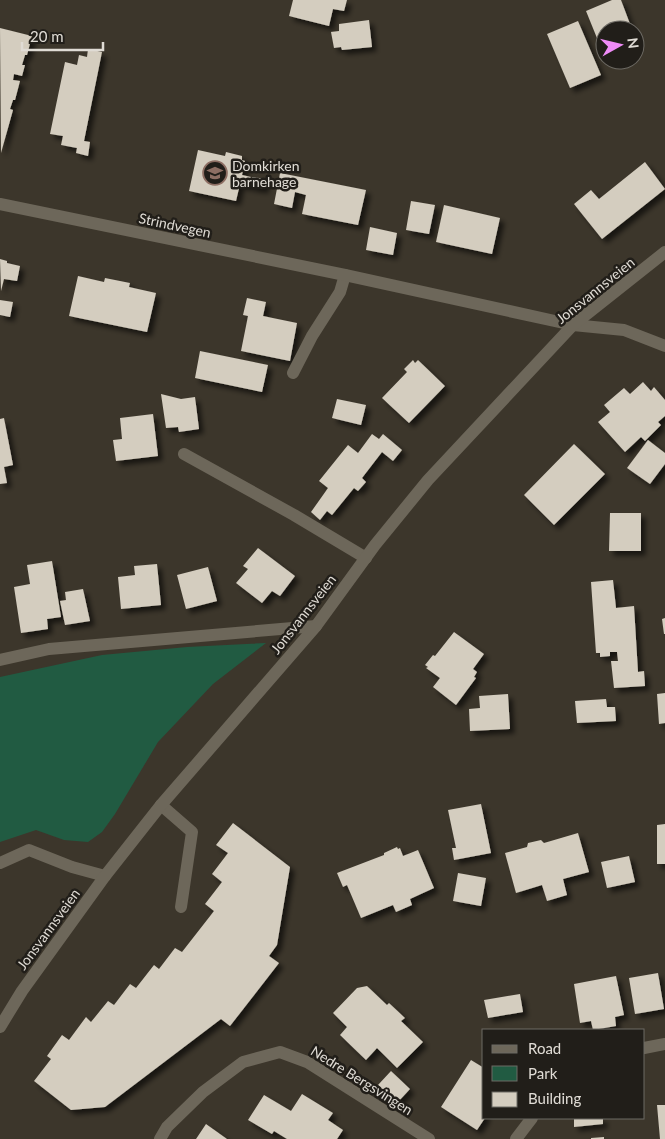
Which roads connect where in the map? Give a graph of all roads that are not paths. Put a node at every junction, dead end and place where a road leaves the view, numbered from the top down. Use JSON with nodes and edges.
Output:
{"nodes":[{"id":1,"x":0,"y":204,"type":"edge"},
{"id":2,"x":665,"y":252,"type":"edge"},
{"id":3,"x":345,"y":275,"type":"junction"},
{"id":4,"x":573,"y":325,"type":"junction"},
{"id":5,"x":665,"y":346,"type":"edge"},
{"id":6,"x":293,"y":373,"type":"dead end"},
{"id":7,"x":184,"y":454,"type":"dead end"},
{"id":8,"x":366,"y":558,"type":"junction"},
{"id":9,"x":316,"y":626,"type":"junction"},
{"id":10,"x":0,"y":660,"type":"edge"},
{"id":11,"x":161,"y":805,"type":"junction"},
{"id":12,"x":0,"y":863,"type":"edge"},
{"id":13,"x":104,"y":876,"type":"junction"},
{"id":14,"x":181,"y":907,"type":"dead end"},
{"id":15,"x":0,"y":1027,"type":"edge"},
{"id":16,"x":665,"y":1044,"type":"edge"},
{"id":17,"x":645,"y":1048,"type":"edge"},
{"id":18,"x":530,"y":1120,"type":"edge"},
{"id":19,"x":160,"y":1139,"type":"edge"},
{"id":20,"x":428,"y":1139,"type":"edge"},
{"id":21,"x":516,"y":1139,"type":"edge"},
{"id":22,"x":528,"y":1139,"type":"edge"}],
"edges":[{"from":1,"to":3,"type":"street","name":"Strindvegen"},
{"from":2,"to":4,"type":"street","name":"Jonsvannsveien"},
{"from":3,"to":4,"type":"street","name":"Strindvegen"},
{"from":3,"to":6,"type":"street"},
{"from":4,"to":5,"type":"street","name":"Strindvegen"},
{"from":4,"to":8,"type":"street","name":"Jonsvannsveien"},
{"from":7,"to":8,"type":"street"},
{"from":8,"to":9,"type":"street","name":"Jonsvannsveien"},
{"from":9,"to":10,"type":"street"},
{"from":9,"to":11,"type":"street","name":"Jonsvannsveien"},
{"from":11,"to":13,"type":"street","name":"Jonsvannsveien"},
{"from":11,"to":14,"type":"street"},
{"from":12,"to":13,"type":"street"},
{"from":13,"to":15,"type":"street","name":"Jonsvannsveien"},
{"from":16,"to":17,"type":"street"},
{"from":18,"to":21,"type":"street"},
{"from":18,"to":22,"type":"street"},
{"from":19,"to":20,"type":"street","name":"Nedre Bergsvingen"}]}
